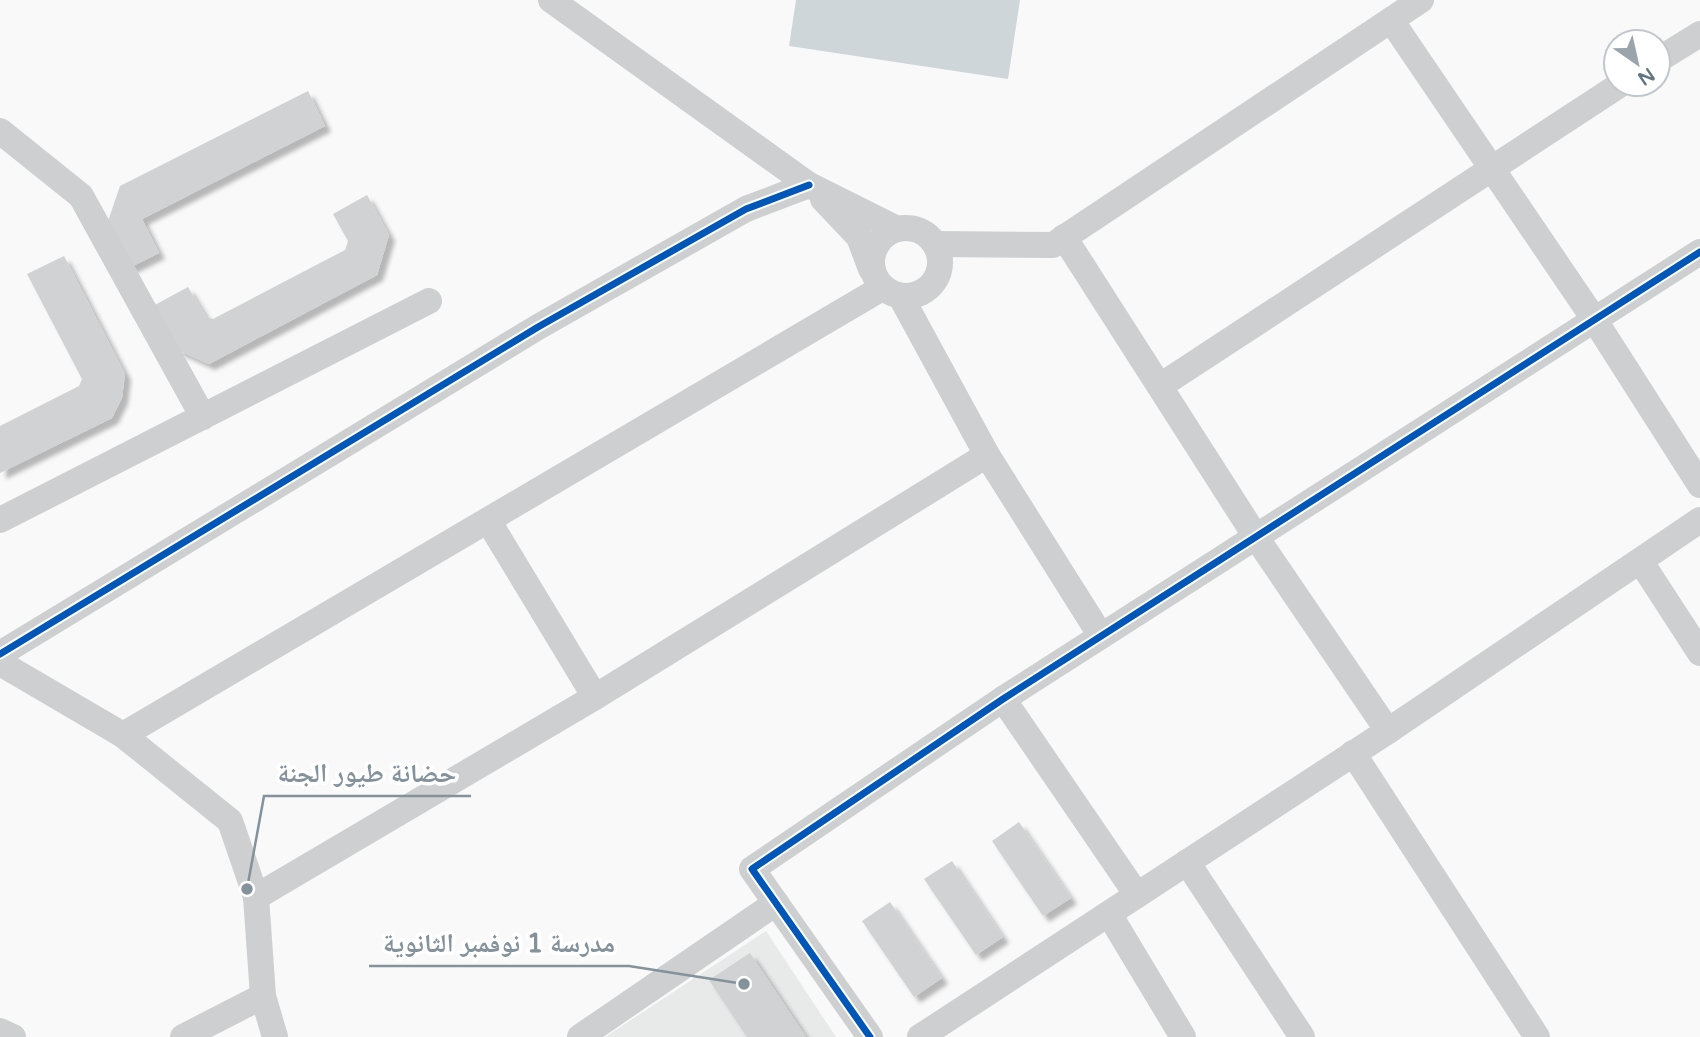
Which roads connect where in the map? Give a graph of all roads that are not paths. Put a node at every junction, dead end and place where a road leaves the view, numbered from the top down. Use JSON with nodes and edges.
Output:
{"nodes":[{"id":1,"x":551,"y":0,"type":"edge"},
{"id":2,"x":1420,"y":0,"type":"edge"},
{"id":3,"x":1391,"y":20,"type":"junction"},
{"id":4,"x":1700,"y":34,"type":"edge"},
{"id":5,"x":1672,"y":51,"type":"edge"},
{"id":6,"x":1602,"y":96,"type":"edge"},
{"id":7,"x":0,"y":131,"type":"edge"},
{"id":8,"x":1491,"y":167,"type":"junction"},
{"id":9,"x":810,"y":184,"type":"junction"},
{"id":10,"x":895,"y":228,"type":"junction"},
{"id":11,"x":1065,"y":237,"type":"junction"},
{"id":12,"x":936,"y":244,"type":"junction"},
{"id":13,"x":1700,"y":252,"type":"edge"},
{"id":14,"x":885,"y":285,"type":"junction"},
{"id":15,"x":429,"y":301,"type":"dead end"},
{"id":16,"x":1594,"y":319,"type":"junction"},
{"id":17,"x":1160,"y":386,"type":"junction"},
{"id":18,"x":203,"y":417,"type":"junction"},
{"id":19,"x":987,"y":454,"type":"junction"},
{"id":20,"x":1700,"y":485,"type":"edge"},
{"id":21,"x":0,"y":520,"type":"edge"},
{"id":22,"x":1700,"y":520,"type":"edge"},
{"id":23,"x":489,"y":522,"type":"junction"},
{"id":24,"x":1256,"y":537,"type":"junction"},
{"id":25,"x":1641,"y":562,"type":"junction"},
{"id":26,"x":1101,"y":636,"type":"junction"},
{"id":27,"x":1700,"y":653,"type":"edge"},
{"id":28,"x":0,"y":654,"type":"edge"},
{"id":29,"x":0,"y":663,"type":"edge"},
{"id":30,"x":595,"y":697,"type":"junction"},
{"id":31,"x":1003,"y":699,"type":"junction"},
{"id":32,"x":1388,"y":731,"type":"junction"},
{"id":33,"x":123,"y":735,"type":"junction"},
{"id":34,"x":1353,"y":753,"type":"junction"},
{"id":35,"x":1186,"y":862,"type":"junction"},
{"id":36,"x":1137,"y":895,"type":"junction"},
{"id":37,"x":256,"y":897,"type":"junction"},
{"id":38,"x":776,"y":903,"type":"junction"},
{"id":39,"x":1109,"y":914,"type":"junction"},
{"id":40,"x":263,"y":996,"type":"junction"},
{"id":41,"x":0,"y":1031,"type":"edge"},
{"id":42,"x":13,"y":1037,"type":"edge"},
{"id":43,"x":183,"y":1037,"type":"edge"},
{"id":44,"x":275,"y":1037,"type":"edge"},
{"id":45,"x":580,"y":1037,"type":"edge"},
{"id":46,"x":870,"y":1037,"type":"edge"},
{"id":47,"x":920,"y":1037,"type":"edge"},
{"id":48,"x":1182,"y":1037,"type":"edge"},
{"id":49,"x":1302,"y":1037,"type":"edge"},
{"id":50,"x":1537,"y":1037,"type":"edge"}],
"edges":[{"from":1,"to":9,"type":"street"},
{"from":2,"to":3,"type":"street"},
{"from":3,"to":8,"type":"street"},
{"from":3,"to":11,"type":"street"},
{"from":4,"to":5,"type":"street"},
{"from":6,"to":8,"type":"street"},
{"from":7,"to":18,"type":"street"},
{"from":8,"to":16,"type":"street"},
{"from":8,"to":17,"type":"street"},
{"from":9,"to":10,"type":"street"},
{"from":9,"to":14,"type":"street"},
{"from":9,"to":28,"type":"street"},
{"from":10,"to":12,"type":"street"},
{"from":10,"to":14,"type":"street"},
{"from":11,"to":12,"type":"street"},
{"from":11,"to":17,"type":"street"},
{"from":12,"to":14,"type":"street"},
{"from":13,"to":16,"type":"street"},
{"from":14,"to":19,"type":"street"},
{"from":14,"to":23,"type":"street"},
{"from":15,"to":18,"type":"street"},
{"from":16,"to":20,"type":"street"},
{"from":16,"to":24,"type":"street"},
{"from":17,"to":24,"type":"street"},
{"from":18,"to":21,"type":"street"},
{"from":19,"to":26,"type":"street"},
{"from":19,"to":30,"type":"street"},
{"from":22,"to":25,"type":"street"},
{"from":23,"to":30,"type":"street"},
{"from":23,"to":33,"type":"street"},
{"from":24,"to":26,"type":"street"},
{"from":24,"to":32,"type":"street"},
{"from":25,"to":27,"type":"street"},
{"from":25,"to":32,"type":"street"},
{"from":26,"to":31,"type":"street"},
{"from":29,"to":33,"type":"street"},
{"from":30,"to":37,"type":"street"},
{"from":31,"to":36,"type":"street"},
{"from":31,"to":38,"type":"street"},
{"from":32,"to":34,"type":"street"},
{"from":33,"to":37,"type":"street"},
{"from":34,"to":35,"type":"street"},
{"from":34,"to":50,"type":"street"},
{"from":35,"to":36,"type":"street"},
{"from":35,"to":49,"type":"street"},
{"from":36,"to":39,"type":"street"},
{"from":37,"to":40,"type":"street"},
{"from":38,"to":45,"type":"street"},
{"from":38,"to":46,"type":"street"},
{"from":39,"to":47,"type":"street"},
{"from":39,"to":48,"type":"street"},
{"from":40,"to":43,"type":"street"},
{"from":40,"to":44,"type":"street"},
{"from":41,"to":42,"type":"street"}]}
